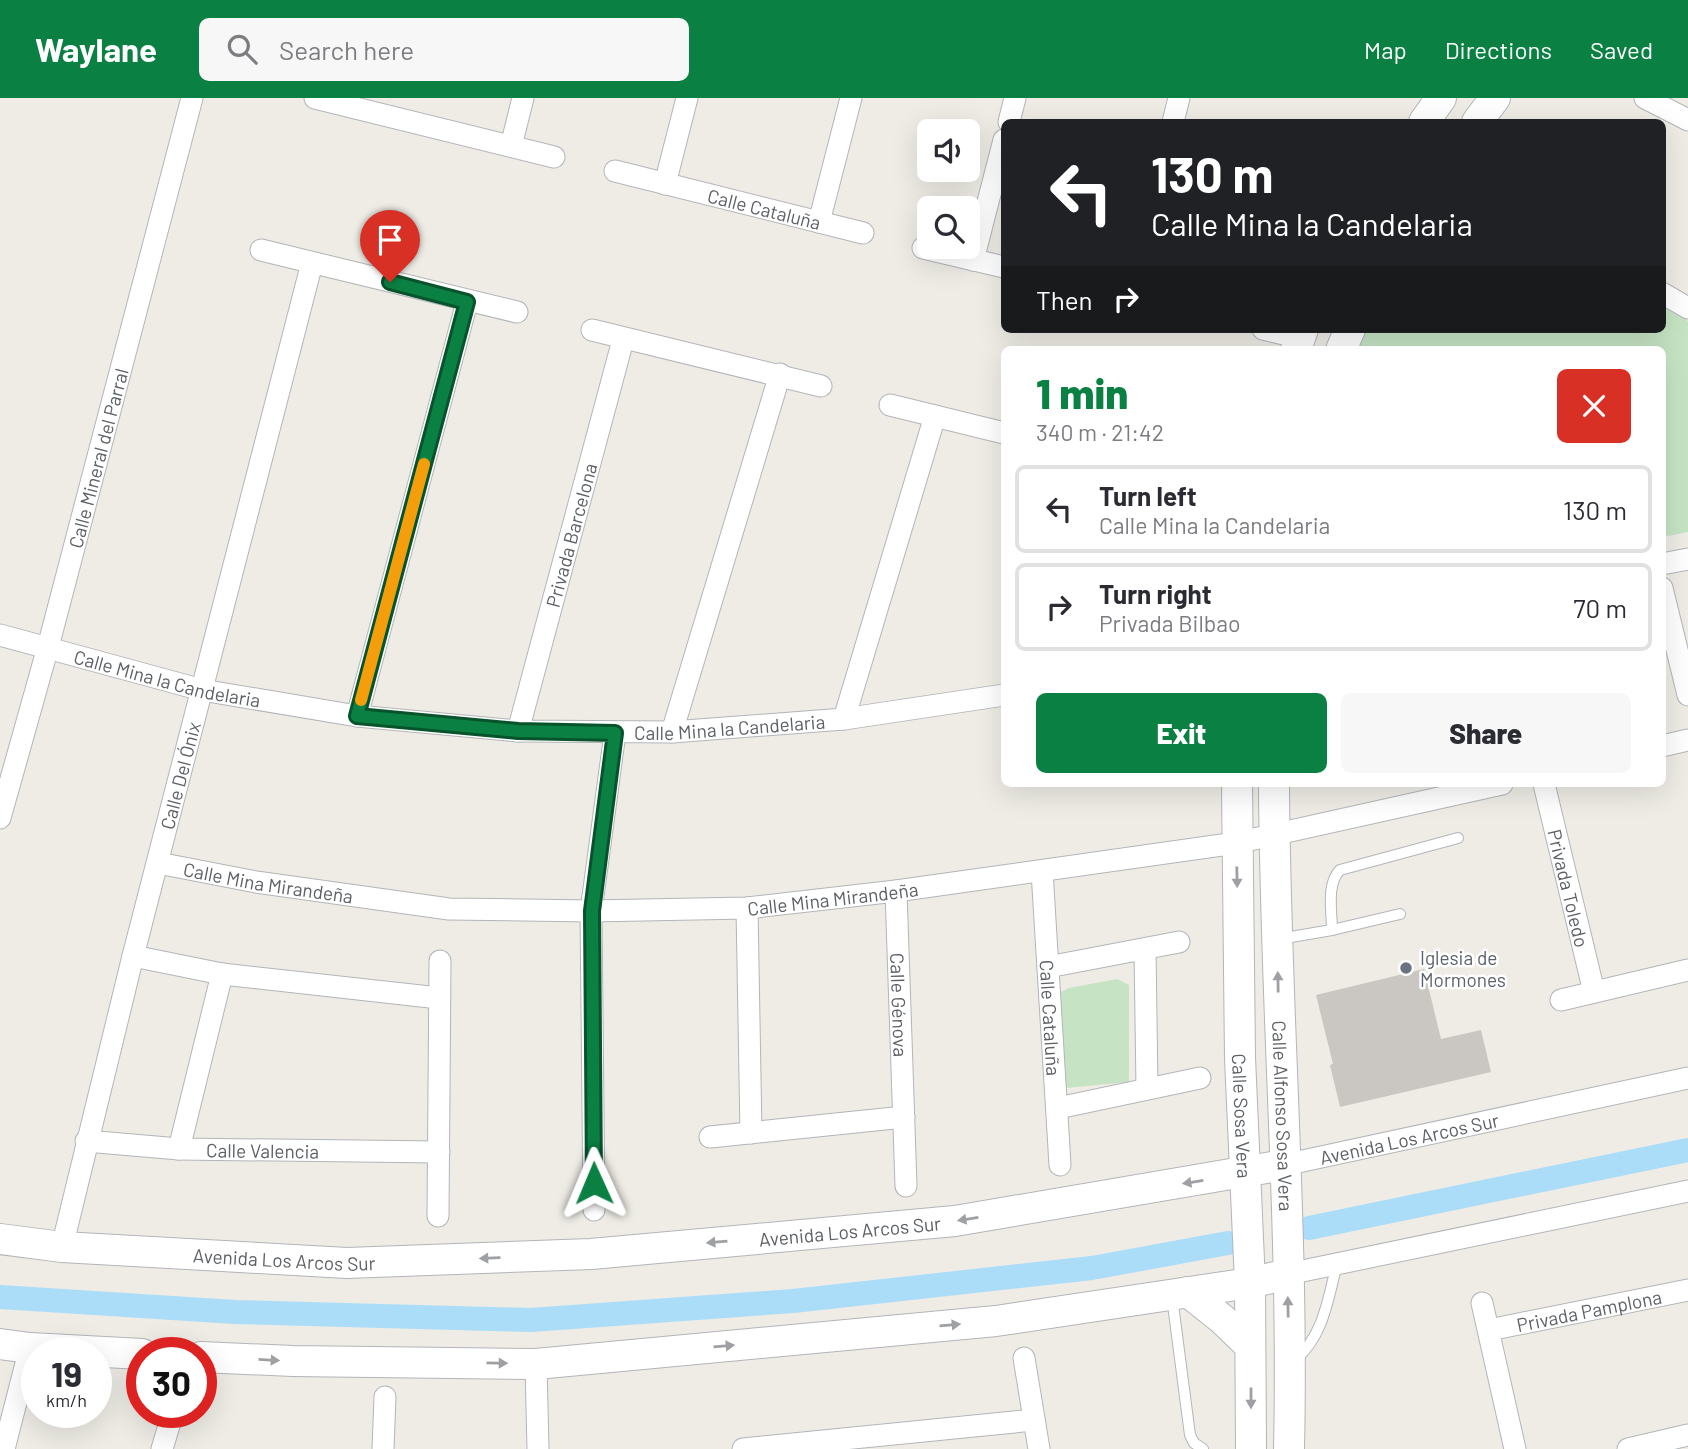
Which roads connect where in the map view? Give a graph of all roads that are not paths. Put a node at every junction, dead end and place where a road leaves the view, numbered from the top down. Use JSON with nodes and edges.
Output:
{"nodes":[{"id":1,"x":192,"y":98,"type":"edge"},
{"id":2,"x":315,"y":98,"type":"edge"},
{"id":3,"x":523,"y":98,"type":"edge"},
{"id":4,"x":687,"y":98,"type":"edge"},
{"id":5,"x":851,"y":98,"type":"edge"},
{"id":6,"x":1015,"y":98,"type":"edge"},
{"id":7,"x":1179,"y":98,"type":"edge"},
{"id":8,"x":1441,"y":98,"type":"edge"},
{"id":9,"x":1495,"y":98,"type":"edge"},
{"id":10,"x":1645,"y":98,"type":"edge"},
{"id":11,"x":357,"y":103,"type":"edge"},
{"id":12,"x":1010,"y":119,"type":"edge"},
{"id":13,"x":1173,"y":119,"type":"edge"},
{"id":14,"x":1426,"y":119,"type":"edge"},
{"id":15,"x":1479,"y":119,"type":"edge"},
{"id":16,"x":1688,"y":120,"type":"edge"},
{"id":17,"x":510,"y":146,"type":"junction"},
{"id":18,"x":1001,"y":152,"type":"edge"},
{"id":19,"x":554,"y":157,"type":"dead end"},
{"id":20,"x":615,"y":171,"type":"dead end"},
{"id":21,"x":665,"y":184,"type":"junction"},
{"id":22,"x":819,"y":222,"type":"junction"},
{"id":23,"x":863,"y":233,"type":"dead end"},
{"id":24,"x":261,"y":250,"type":"dead end"},
{"id":25,"x":970,"y":259,"type":"edge"},
{"id":26,"x":974,"y":260,"type":"junction"},
{"id":27,"x":312,"y":263,"type":"junction"},
{"id":28,"x":1001,"y":266,"type":"edge"},
{"id":29,"x":1666,"y":295,"type":"edge"},
{"id":30,"x":467,"y":302,"type":"junction"},
{"id":31,"x":1688,"y":308,"type":"edge"},
{"id":32,"x":517,"y":312,"type":"dead end"},
{"id":33,"x":592,"y":330,"type":"dead end"},
{"id":34,"x":1278,"y":333,"type":"edge"},
{"id":35,"x":1300,"y":339,"type":"edge"},
{"id":36,"x":623,"y":340,"type":"junction"},
{"id":37,"x":780,"y":374,"type":"junction"},
{"id":38,"x":821,"y":386,"type":"dead end"},
{"id":39,"x":890,"y":405,"type":"dead end"},
{"id":40,"x":935,"y":416,"type":"junction"},
{"id":41,"x":1001,"y":432,"type":"edge"},
{"id":42,"x":1688,"y":559,"type":"edge"},
{"id":43,"x":1666,"y":563,"type":"edge"},
{"id":44,"x":1666,"y":604,"type":"edge"},
{"id":45,"x":0,"y":635,"type":"edge"},
{"id":46,"x":48,"y":647,"type":"junction"},
{"id":47,"x":202,"y":690,"type":"junction"},
{"id":48,"x":1001,"y":695,"type":"edge"},
{"id":49,"x":1688,"y":695,"type":"edge"},
{"id":50,"x":357,"y":716,"type":"junction"},
{"id":51,"x":844,"y":719,"type":"junction"},
{"id":52,"x":518,"y":731,"type":"junction"},
{"id":53,"x":672,"y":732,"type":"junction"},
{"id":54,"x":615,"y":733,"type":"junction"},
{"id":55,"x":1688,"y":740,"type":"edge"},
{"id":56,"x":1666,"y":745,"type":"edge"},
{"id":57,"x":1237,"y":787,"type":"edge"},
{"id":58,"x":1273,"y":787,"type":"edge"},
{"id":59,"x":1489,"y":787,"type":"edge"},
{"id":60,"x":1545,"y":787,"type":"edge"},
{"id":61,"x":0,"y":818,"type":"edge"},
{"id":62,"x":1274,"y":835,"type":"junction"},
{"id":63,"x":1458,"y":838,"type":"dead end"},
{"id":64,"x":1236,"y":843,"type":"junction"},
{"id":65,"x":158,"y":863,"type":"junction"},
{"id":66,"x":1042,"y":871,"type":"junction"},
{"id":67,"x":896,"y":891,"type":"junction"},
{"id":68,"x":747,"y":908,"type":"junction"},
{"id":69,"x":592,"y":911,"type":"junction"},
{"id":70,"x":1400,"y":914,"type":"dead end"},
{"id":71,"x":1332,"y":930,"type":"junction"},
{"id":72,"x":1277,"y":940,"type":"junction"},
{"id":73,"x":1179,"y":942,"type":"dead end"},
{"id":74,"x":1145,"y":948,"type":"junction"},
{"id":75,"x":133,"y":956,"type":"junction"},
{"id":76,"x":439,"y":961,"type":"dead end"},
{"id":77,"x":1048,"y":967,"type":"junction"},
{"id":78,"x":1688,"y":970,"type":"edge"},
{"id":79,"x":222,"y":974,"type":"junction"},
{"id":80,"x":1594,"y":992,"type":"junction"},
{"id":81,"x":439,"y":998,"type":"junction"},
{"id":82,"x":1561,"y":1000,"type":"dead end"},
{"id":83,"x":1200,"y":1078,"type":"dead end"},
{"id":84,"x":1688,"y":1078,"type":"edge"},
{"id":85,"x":1147,"y":1089,"type":"junction"},
{"id":86,"x":1058,"y":1108,"type":"junction"},
{"id":87,"x":904,"y":1117,"type":"junction"},
{"id":88,"x":751,"y":1133,"type":"junction"},
{"id":89,"x":710,"y":1137,"type":"dead end"},
{"id":90,"x":86,"y":1141,"type":"junction"},
{"id":91,"x":179,"y":1149,"type":"junction"},
{"id":92,"x":439,"y":1152,"type":"junction"},
{"id":93,"x":1060,"y":1165,"type":"dead end"},
{"id":94,"x":1284,"y":1165,"type":"junction"},
{"id":95,"x":1247,"y":1173,"type":"junction"},
{"id":96,"x":906,"y":1186,"type":"dead end"},
{"id":97,"x":1688,"y":1191,"type":"edge"},
{"id":98,"x":594,"y":1210,"type":"dead end"},
{"id":99,"x":438,"y":1216,"type":"dead end"},
{"id":100,"x":0,"y":1239,"type":"edge"},
{"id":101,"x":62,"y":1247,"type":"junction"},
{"id":102,"x":1337,"y":1264,"type":"junction"},
{"id":103,"x":1288,"y":1274,"type":"junction"},
{"id":104,"x":1250,"y":1283,"type":"junction"},
{"id":105,"x":1688,"y":1290,"type":"edge"},
{"id":106,"x":1180,"y":1293,"type":"junction"},
{"id":107,"x":1482,"y":1303,"type":"dead end"},
{"id":108,"x":1489,"y":1330,"type":"junction"},
{"id":109,"x":0,"y":1344,"type":"edge"},
{"id":110,"x":1250,"y":1346,"type":"junction"},
{"id":111,"x":21,"y":1347,"type":"edge"},
{"id":112,"x":217,"y":1358,"type":"edge"},
{"id":113,"x":1024,"y":1358,"type":"dead end"},
{"id":114,"x":536,"y":1364,"type":"junction"},
{"id":115,"x":1289,"y":1365,"type":"junction"},
{"id":116,"x":21,"y":1383,"type":"edge"},
{"id":117,"x":385,"y":1397,"type":"dead end"},
{"id":118,"x":1034,"y":1420,"type":"junction"},
{"id":119,"x":168,"y":1428,"type":"edge"},
{"id":120,"x":1688,"y":1435,"type":"edge"},
{"id":121,"x":4,"y":1449,"type":"edge"},
{"id":122,"x":162,"y":1449,"type":"edge"},
{"id":123,"x":383,"y":1449,"type":"edge"},
{"id":124,"x":538,"y":1449,"type":"edge"},
{"id":125,"x":743,"y":1449,"type":"edge"},
{"id":126,"x":1039,"y":1449,"type":"edge"},
{"id":127,"x":1203,"y":1449,"type":"edge"},
{"id":128,"x":1251,"y":1449,"type":"edge"},
{"id":129,"x":1289,"y":1449,"type":"edge"},
{"id":130,"x":1515,"y":1449,"type":"edge"},
{"id":131,"x":1628,"y":1449,"type":"edge"}],
"edges":[{"from":1,"to":46,"type":"street","name":"Calle Mineral del Parral"},
{"from":2,"to":11,"type":"street"},
{"from":3,"to":17,"type":"street"},
{"from":4,"to":21,"type":"street"},
{"from":5,"to":22,"type":"street"},
{"from":6,"to":12,"type":"street"},
{"from":7,"to":13,"type":"street"},
{"from":8,"to":14,"type":"street"},
{"from":9,"to":15,"type":"street"},
{"from":10,"to":16,"type":"street"},
{"from":11,"to":17,"type":"street"},
{"from":17,"to":19,"type":"street"},
{"from":18,"to":26,"type":"street"},
{"from":20,"to":21,"type":"street","name":"Calle Cataluña"},
{"from":21,"to":22,"type":"street","name":"Calle Cataluña"},
{"from":22,"to":23,"type":"street","name":"Calle Cataluña"},
{"from":24,"to":27,"type":"street"},
{"from":25,"to":26,"type":"street"},
{"from":26,"to":28,"type":"street"},
{"from":27,"to":30,"type":"street"},
{"from":27,"to":47,"type":"street","name":"Calle Del Ónix"},
{"from":29,"to":31,"type":"street"},
{"from":30,"to":32,"type":"street"},
{"from":30,"to":50,"type":"street"},
{"from":33,"to":36,"type":"street"},
{"from":34,"to":35,"type":"street"},
{"from":36,"to":37,"type":"street"},
{"from":36,"to":52,"type":"street","name":"Privada Barcelona"},
{"from":37,"to":38,"type":"street"},
{"from":37,"to":53,"type":"street"},
{"from":39,"to":40,"type":"street"},
{"from":40,"to":41,"type":"street"},
{"from":40,"to":51,"type":"street"},
{"from":42,"to":43,"type":"street"},
{"from":44,"to":49,"type":"street"},
{"from":45,"to":46,"type":"street","name":"Calle Mina la Candelaria"},
{"from":46,"to":47,"type":"street","name":"Calle Mina la Candelaria"},
{"from":46,"to":61,"type":"street","name":"Calle Mineral del Parral"},
{"from":47,"to":50,"type":"street","name":"Calle Mina la Candelaria"},
{"from":47,"to":65,"type":"street","name":"Calle Del Ónix"},
{"from":48,"to":51,"type":"street","name":"Calle Mina la Candelaria"},
{"from":50,"to":52,"type":"street","name":"Calle Mina la Candelaria"},
{"from":51,"to":53,"type":"street","name":"Calle Mina la Candelaria"},
{"from":52,"to":54,"type":"street","name":"Calle Mina la Candelaria"},
{"from":53,"to":54,"type":"street","name":"Calle Mina la Candelaria"},
{"from":54,"to":69,"type":"street"},
{"from":55,"to":56,"type":"street"},
{"from":57,"to":64,"type":"street","name":"Calle Sosa Vera"},
{"from":58,"to":62,"type":"street","name":"Calle Alfonso Sosa Vera"},
{"from":59,"to":62,"type":"street","name":"Calle Mina Mirandeña"},
{"from":60,"to":80,"type":"street","name":"Privada Toledo"},
{"from":62,"to":64,"type":"street","name":"Calle Mina Mirandeña"},
{"from":62,"to":72,"type":"street","name":"Calle Alfonso Sosa Vera"},
{"from":63,"to":71,"type":"lane"},
{"from":64,"to":66,"type":"street","name":"Calle Mina Mirandeña"},
{"from":64,"to":95,"type":"street","name":"Calle Sosa Vera","one_way":true},
{"from":65,"to":69,"type":"street","name":"Calle Mina Mirandeña"},
{"from":65,"to":75,"type":"street","name":"Calle Del Ónix"},
{"from":66,"to":67,"type":"street","name":"Calle Mina Mirandeña"},
{"from":66,"to":77,"type":"street","name":"Calle Cataluña"},
{"from":67,"to":68,"type":"street","name":"Calle Mina Mirandeña"},
{"from":67,"to":87,"type":"street","name":"Calle Génova"},
{"from":68,"to":69,"type":"street","name":"Calle Mina Mirandeña"},
{"from":68,"to":88,"type":"street"},
{"from":69,"to":98,"type":"street"},
{"from":70,"to":71,"type":"lane"},
{"from":71,"to":72,"type":"lane"},
{"from":94,"to":72,"type":"street","name":"Calle Alfonso Sosa Vera","one_way":true},
{"from":73,"to":74,"type":"street"},
{"from":74,"to":77,"type":"street"},
{"from":74,"to":85,"type":"street"},
{"from":75,"to":79,"type":"street"},
{"from":75,"to":90,"type":"street","name":"Calle Del Ónix"},
{"from":76,"to":81,"type":"street"},
{"from":77,"to":86,"type":"street","name":"Calle Cataluña"},
{"from":78,"to":80,"type":"street"},
{"from":79,"to":81,"type":"street"},
{"from":79,"to":91,"type":"street"},
{"from":80,"to":82,"type":"street"},
{"from":81,"to":92,"type":"street"},
{"from":83,"to":85,"type":"street"},
{"from":84,"to":94,"type":"street","name":"Avenida Los Arcos Sur"},
{"from":85,"to":86,"type":"street"},
{"from":86,"to":93,"type":"street","name":"Calle Cataluña"},
{"from":87,"to":88,"type":"street"},
{"from":87,"to":96,"type":"street","name":"Calle Génova"},
{"from":88,"to":89,"type":"street"},
{"from":90,"to":91,"type":"street","name":"Calle Valencia"},
{"from":90,"to":101,"type":"street","name":"Calle Del Ónix"},
{"from":91,"to":92,"type":"street","name":"Calle Valencia"},
{"from":92,"to":99,"type":"street"},
{"from":94,"to":95,"type":"street","name":"Avenida Los Arcos Sur"},
{"from":94,"to":103,"type":"street","name":"Calle Alfonso Sosa Vera"},
{"from":95,"to":101,"type":"street","name":"Avenida Los Arcos Sur","one_way":true},
{"from":95,"to":104,"type":"street","name":"Calle Sosa Vera"},
{"from":97,"to":102,"type":"street"},
{"from":100,"to":101,"type":"street","name":"Avenida Los Arcos Sur"},
{"from":102,"to":103,"type":"street"},
{"from":102,"to":115,"type":"lane"},
{"from":103,"to":104,"type":"street"},
{"from":115,"to":103,"type":"street","name":"Calle Alfonso Sosa Vera","one_way":true},
{"from":104,"to":106,"type":"street"},
{"from":104,"to":110,"type":"street","name":"Calle Sosa Vera"},
{"from":105,"to":108,"type":"street","name":"Privada Pamplona"},
{"from":106,"to":110,"type":"street"},
{"from":114,"to":106,"type":"street","one_way":true},
{"from":106,"to":127,"type":"lane"},
{"from":107,"to":108,"type":"street"},
{"from":108,"to":130,"type":"street"},
{"from":109,"to":111,"type":"street"},
{"from":110,"to":128,"type":"street","name":"Calle Sosa Vera","one_way":true},
{"from":112,"to":114,"type":"street","one_way":true},
{"from":113,"to":118,"type":"street"},
{"from":114,"to":124,"type":"street"},
{"from":115,"to":129,"type":"street","name":"Calle Alfonso Sosa Vera"},
{"from":116,"to":121,"type":"street"},
{"from":117,"to":123,"type":"street"},
{"from":118,"to":125,"type":"street"},
{"from":118,"to":126,"type":"street"},
{"from":119,"to":122,"type":"street"},
{"from":120,"to":131,"type":"street"}]}
